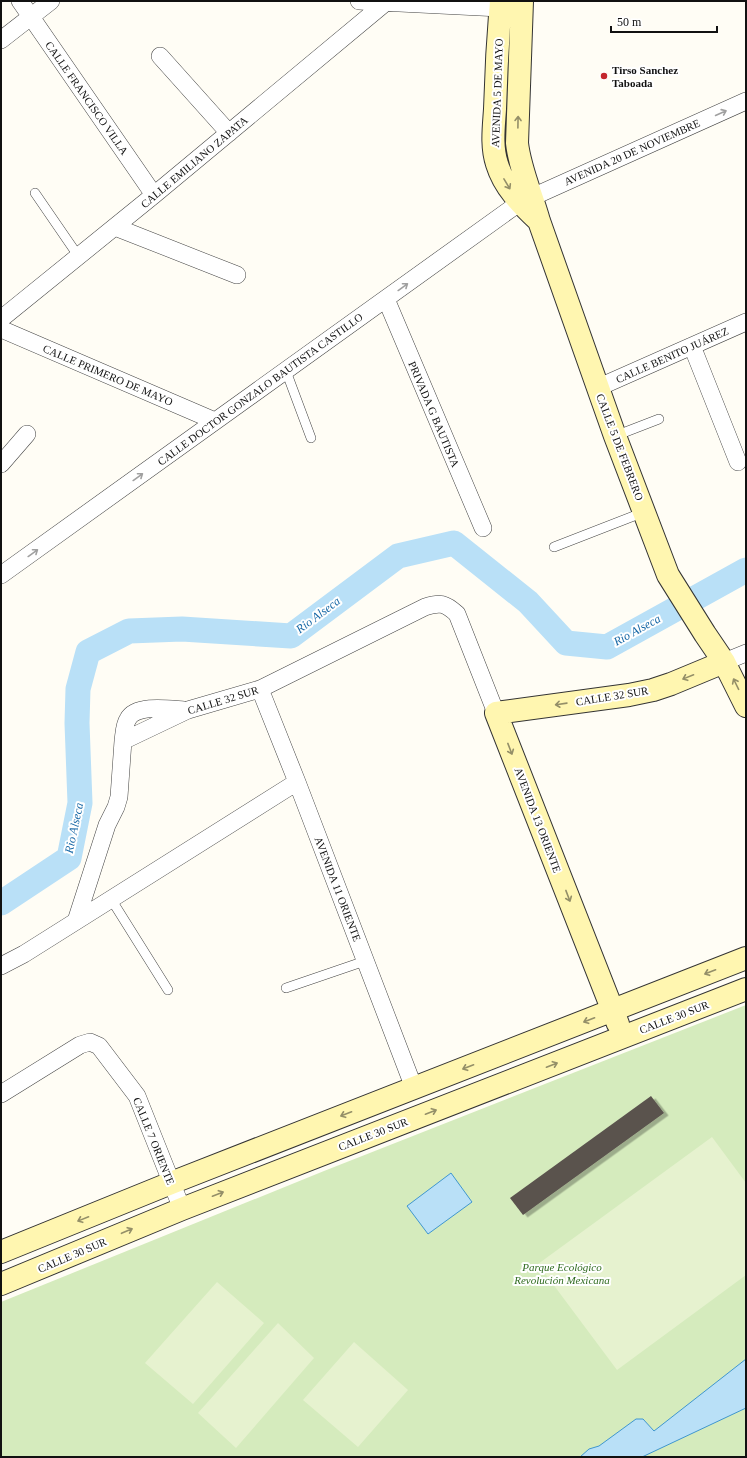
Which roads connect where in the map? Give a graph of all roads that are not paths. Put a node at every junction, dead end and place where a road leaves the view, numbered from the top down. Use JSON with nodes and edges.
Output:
{"nodes":[{"id":1,"x":20,"y":1,"type":"edge"},
{"id":2,"x":51,"y":1,"type":"edge"},
{"id":3,"x":360,"y":1,"type":"edge"},
{"id":4,"x":522,"y":1,"type":"edge"},
{"id":5,"x":385,"y":3,"type":"junction"},
{"id":6,"x":500,"y":5,"type":"edge"},
{"id":7,"x":30,"y":17,"type":"junction"},
{"id":8,"x":1,"y":40,"type":"edge"},
{"id":9,"x":160,"y":56,"type":"dead end"},
{"id":10,"x":746,"y":101,"type":"edge"},
{"id":11,"x":229,"y":133,"type":"junction"},
{"id":12,"x":35,"y":192,"type":"dead end"},
{"id":13,"x":154,"y":195,"type":"junction"},
{"id":14,"x":526,"y":200,"type":"junction"},
{"id":15,"x":115,"y":227,"type":"junction"},
{"id":16,"x":79,"y":257,"type":"junction"},
{"id":17,"x":237,"y":275,"type":"dead end"},
{"id":18,"x":386,"y":299,"type":"junction"},
{"id":19,"x":1,"y":320,"type":"edge"},
{"id":20,"x":746,"y":322,"type":"edge"},
{"id":21,"x":1,"y":329,"type":"edge"},
{"id":22,"x":692,"y":346,"type":"junction"},
{"id":23,"x":286,"y":371,"type":"junction"},
{"id":24,"x":598,"y":388,"type":"junction"},
{"id":25,"x":659,"y":419,"type":"dead end"},
{"id":26,"x":215,"y":421,"type":"junction"},
{"id":27,"x":26,"y":434,"type":"dead end"},
{"id":28,"x":615,"y":436,"type":"junction"},
{"id":29,"x":311,"y":438,"type":"dead end"},
{"id":30,"x":738,"y":462,"type":"dead end"},
{"id":31,"x":1,"y":464,"type":"edge"},
{"id":32,"x":644,"y":512,"type":"junction"},
{"id":33,"x":483,"y":528,"type":"dead end"},
{"id":34,"x":554,"y":547,"type":"dead end"},
{"id":35,"x":1,"y":575,"type":"edge"},
{"id":36,"x":448,"y":606,"type":"joint"},
{"id":37,"x":746,"y":653,"type":"edge"},
{"id":38,"x":724,"y":662,"type":"junction"},
{"id":39,"x":260,"y":689,"type":"junction"},
{"id":40,"x":746,"y":706,"type":"edge"},
{"id":41,"x":496,"y":713,"type":"junction"},
{"id":42,"x":297,"y":782,"type":"junction"},
{"id":43,"x":111,"y":899,"type":"junction"},
{"id":44,"x":76,"y":921,"type":"junction"},
{"id":45,"x":746,"y":958,"type":"edge"},
{"id":46,"x":365,"y":961,"type":"junction"},
{"id":47,"x":1,"y":966,"type":"edge"},
{"id":48,"x":286,"y":988,"type":"dead end"},
{"id":49,"x":746,"y":989,"type":"edge"},
{"id":50,"x":168,"y":990,"type":"dead end"},
{"id":51,"x":612,"y":1010,"type":"junction"},
{"id":52,"x":624,"y":1036,"type":"junction"},
{"id":53,"x":414,"y":1088,"type":"junction"},
{"id":54,"x":1,"y":1094,"type":"edge"},
{"id":55,"x":171,"y":1183,"type":"junction"},
{"id":56,"x":182,"y":1209,"type":"junction"},
{"id":57,"x":1,"y":1252,"type":"edge"},
{"id":58,"x":1,"y":1284,"type":"edge"}],
"edges":[{"from":1,"to":7,"type":"street","name":"CALLE FRANCISCO VILLA"},
{"from":2,"to":7,"type":"street"},
{"from":3,"to":5,"type":"street"},
{"from":14,"to":4,"type":"main road","name":"AVENIDA 5 DE MAYO","one_way":true},
{"from":5,"to":6,"type":"street"},
{"from":5,"to":11,"type":"street","name":"CALLE EMILIANO ZAPATA"},
{"from":6,"to":14,"type":"main road","name":"AVENIDA 5 DE MAYO","one_way":true},
{"from":7,"to":8,"type":"street"},
{"from":7,"to":13,"type":"street","name":"CALLE FRANCISCO VILLA"},
{"from":9,"to":11,"type":"street"},
{"from":14,"to":10,"type":"street","name":"AVENIDA 20 DE NOVIEMBRE","one_way":true},
{"from":11,"to":13,"type":"street","name":"CALLE EMILIANO ZAPATA"},
{"from":12,"to":16,"type":"lane"},
{"from":13,"to":15,"type":"street","name":"CALLE EMILIANO ZAPATA"},
{"from":18,"to":14,"type":"street","name":"CALLE DOCTOR GONZALO BAUTISTA CASTILLO","one_way":true},
{"from":14,"to":24,"type":"main road","name":"CALLE 5 DE FEBRERO"},
{"from":15,"to":16,"type":"street","name":"CALLE EMILIANO ZAPATA"},
{"from":15,"to":17,"type":"street"},
{"from":16,"to":19,"type":"street","name":"CALLE EMILIANO ZAPATA"},
{"from":18,"to":23,"type":"street","name":"CALLE DOCTOR GONZALO BAUTISTA CASTILLO"},
{"from":18,"to":33,"type":"street","name":"PRIVADA G BAUTISTA"},
{"from":20,"to":22,"type":"street","name":"CALLE BENITO JUÁREZ"},
{"from":21,"to":26,"type":"street","name":"CALLE PRIMERO DE MAYO"},
{"from":22,"to":24,"type":"street","name":"CALLE BENITO JUÁREZ"},
{"from":22,"to":30,"type":"street"},
{"from":23,"to":26,"type":"street","name":"CALLE DOCTOR GONZALO BAUTISTA CASTILLO"},
{"from":23,"to":29,"type":"lane"},
{"from":24,"to":28,"type":"main road","name":"CALLE 5 DE FEBRERO"},
{"from":25,"to":28,"type":"lane"},
{"from":35,"to":26,"type":"street","name":"CALLE DOCTOR GONZALO BAUTISTA CASTILLO","one_way":true},
{"from":27,"to":31,"type":"street"},
{"from":28,"to":32,"type":"main road","name":"CALLE 5 DE FEBRERO"},
{"from":32,"to":34,"type":"lane"},
{"from":32,"to":38,"type":"main road","name":"CALLE 5 DE FEBRERO"},
{"from":36,"to":39,"type":"street","name":"CALLE 32 SUR"},
{"from":36,"to":41,"type":"street","name":"AVENIDA 13 ORIENTE"},
{"from":37,"to":38,"type":"street"},
{"from":40,"to":38,"type":"main road","name":"CALLE 5 DE FEBRERO","one_way":true},
{"from":38,"to":41,"type":"main road","name":"CALLE 32 SUR","one_way":true},
{"from":39,"to":42,"type":"street","name":"AVENIDA 11 ORIENTE"},
{"from":39,"to":44,"type":"street","name":"CALLE 32 SUR"},
{"from":41,"to":51,"type":"main road","name":"AVENIDA 13 ORIENTE","one_way":true},
{"from":42,"to":43,"type":"street"},
{"from":42,"to":46,"type":"street","name":"AVENIDA 11 ORIENTE"},
{"from":43,"to":44,"type":"street"},
{"from":43,"to":50,"type":"lane"},
{"from":44,"to":47,"type":"street"},
{"from":45,"to":51,"type":"main road","one_way":true},
{"from":46,"to":48,"type":"lane"},
{"from":46,"to":53,"type":"street","name":"AVENIDA 11 ORIENTE"},
{"from":49,"to":52,"type":"main road","name":"CALLE 30 SUR"},
{"from":51,"to":52,"type":"main road","name":"AVENIDA 13 ORIENTE"},
{"from":51,"to":53,"type":"main road","one_way":true},
{"from":56,"to":52,"type":"main road","name":"CALLE 30 SUR","one_way":true},
{"from":53,"to":55,"type":"main road","one_way":true},
{"from":54,"to":55,"type":"street","name":"CALLE 7 ORIENTE"},
{"from":55,"to":56,"type":"street","name":"CALLE 7 ORIENTE"},
{"from":55,"to":57,"type":"main road","one_way":true},
{"from":58,"to":56,"type":"main road","name":"CALLE 30 SUR","one_way":true}]}
